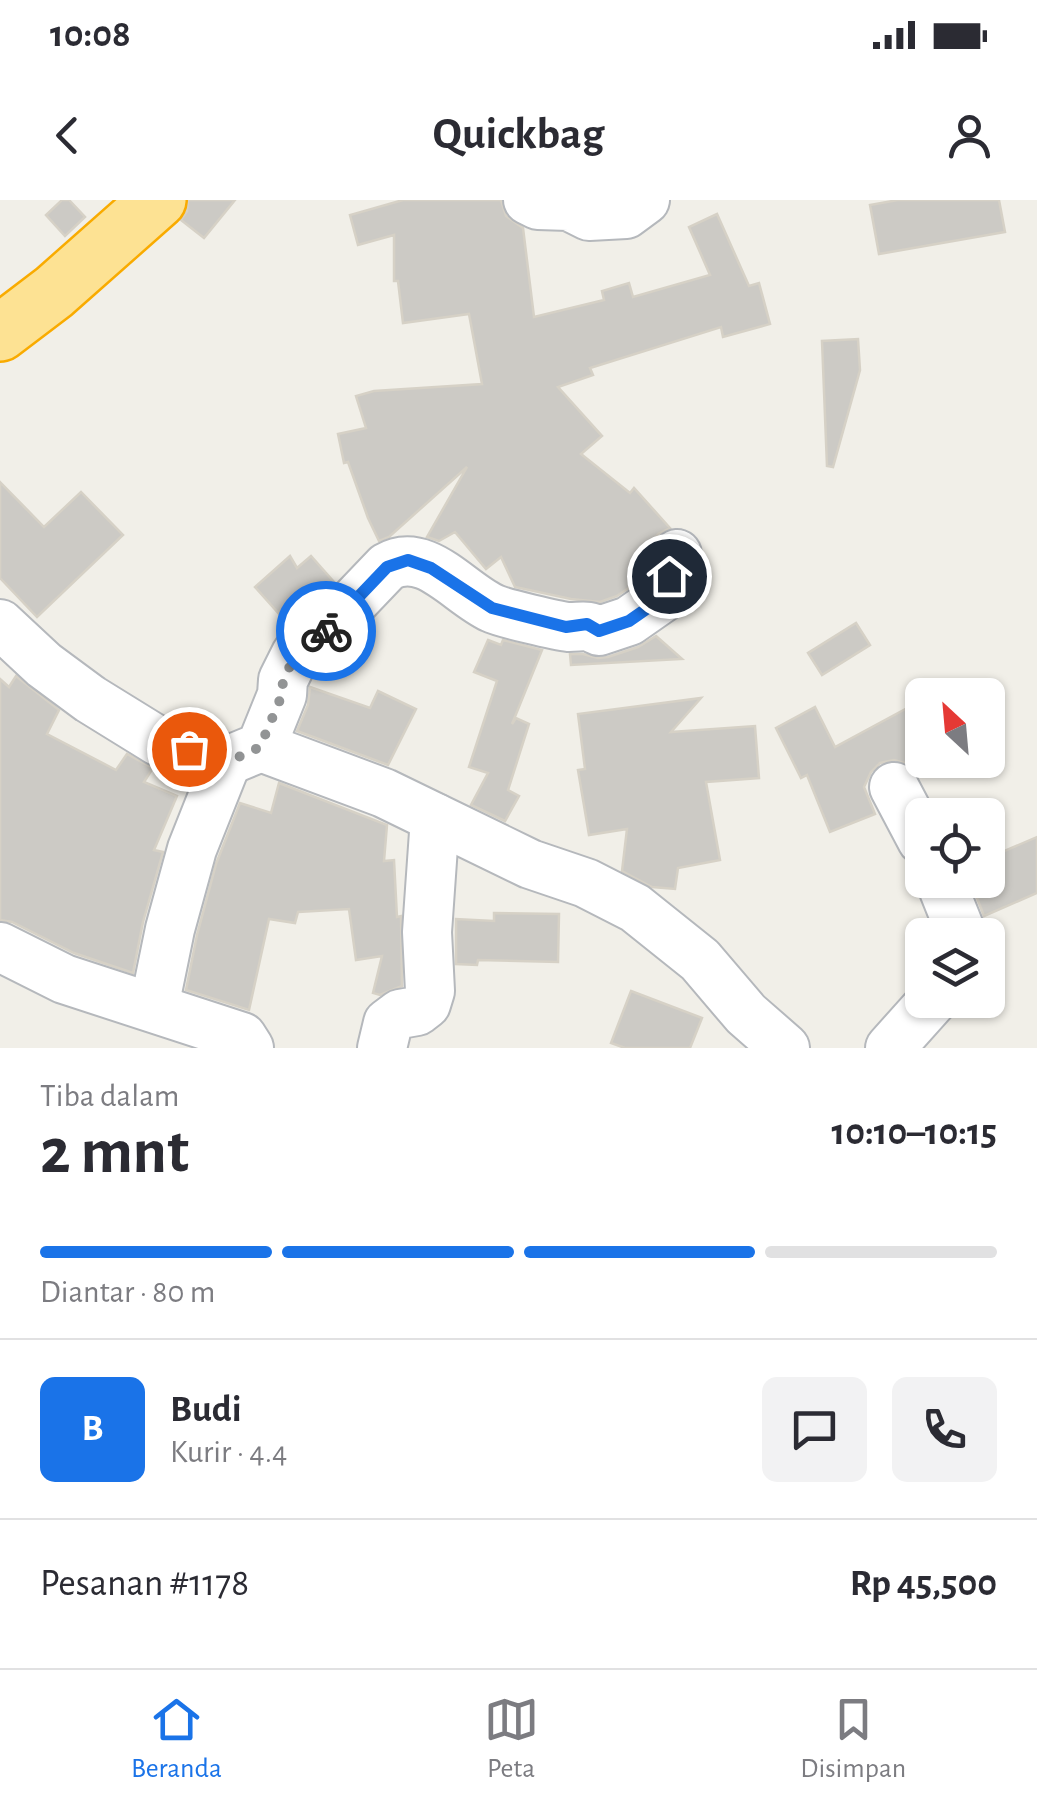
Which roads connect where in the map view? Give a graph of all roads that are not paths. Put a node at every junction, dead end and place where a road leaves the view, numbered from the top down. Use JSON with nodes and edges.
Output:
{"nodes":[{"id":1,"x":158,"y":200,"type":"edge"},
{"id":2,"x":528,"y":200,"type":"edge"},
{"id":3,"x":645,"y":200,"type":"edge"},
{"id":4,"x":0,"y":332,"type":"edge"},
{"id":5,"x":678,"y":554,"type":"dead end"},
{"id":6,"x":0,"y":624,"type":"edge"},
{"id":7,"x":244,"y":754,"type":"junction"},
{"id":8,"x":894,"y":787,"type":"dead end"},
{"id":9,"x":905,"y":808,"type":"edge"},
{"id":10,"x":435,"y":818,"type":"junction"},
{"id":11,"x":0,"y":948,"type":"edge"},
{"id":12,"x":154,"y":1008,"type":"junction"},
{"id":13,"x":917,"y":1018,"type":"edge"},
{"id":14,"x":249,"y":1048,"type":"edge"},
{"id":15,"x":382,"y":1048,"type":"edge"},
{"id":16,"x":785,"y":1048,"type":"edge"},
{"id":17,"x":890,"y":1048,"type":"edge"}],
"edges":[{"from":1,"to":4,"type":"highway"},
{"from":2,"to":3,"type":"street"},
{"from":5,"to":7,"type":"street"},
{"from":6,"to":7,"type":"street"},
{"from":7,"to":10,"type":"street"},
{"from":7,"to":12,"type":"street"},
{"from":8,"to":9,"type":"street"},
{"from":10,"to":15,"type":"street"},
{"from":10,"to":16,"type":"street"},
{"from":11,"to":12,"type":"street"},
{"from":12,"to":14,"type":"street"},
{"from":13,"to":17,"type":"street"}]}
